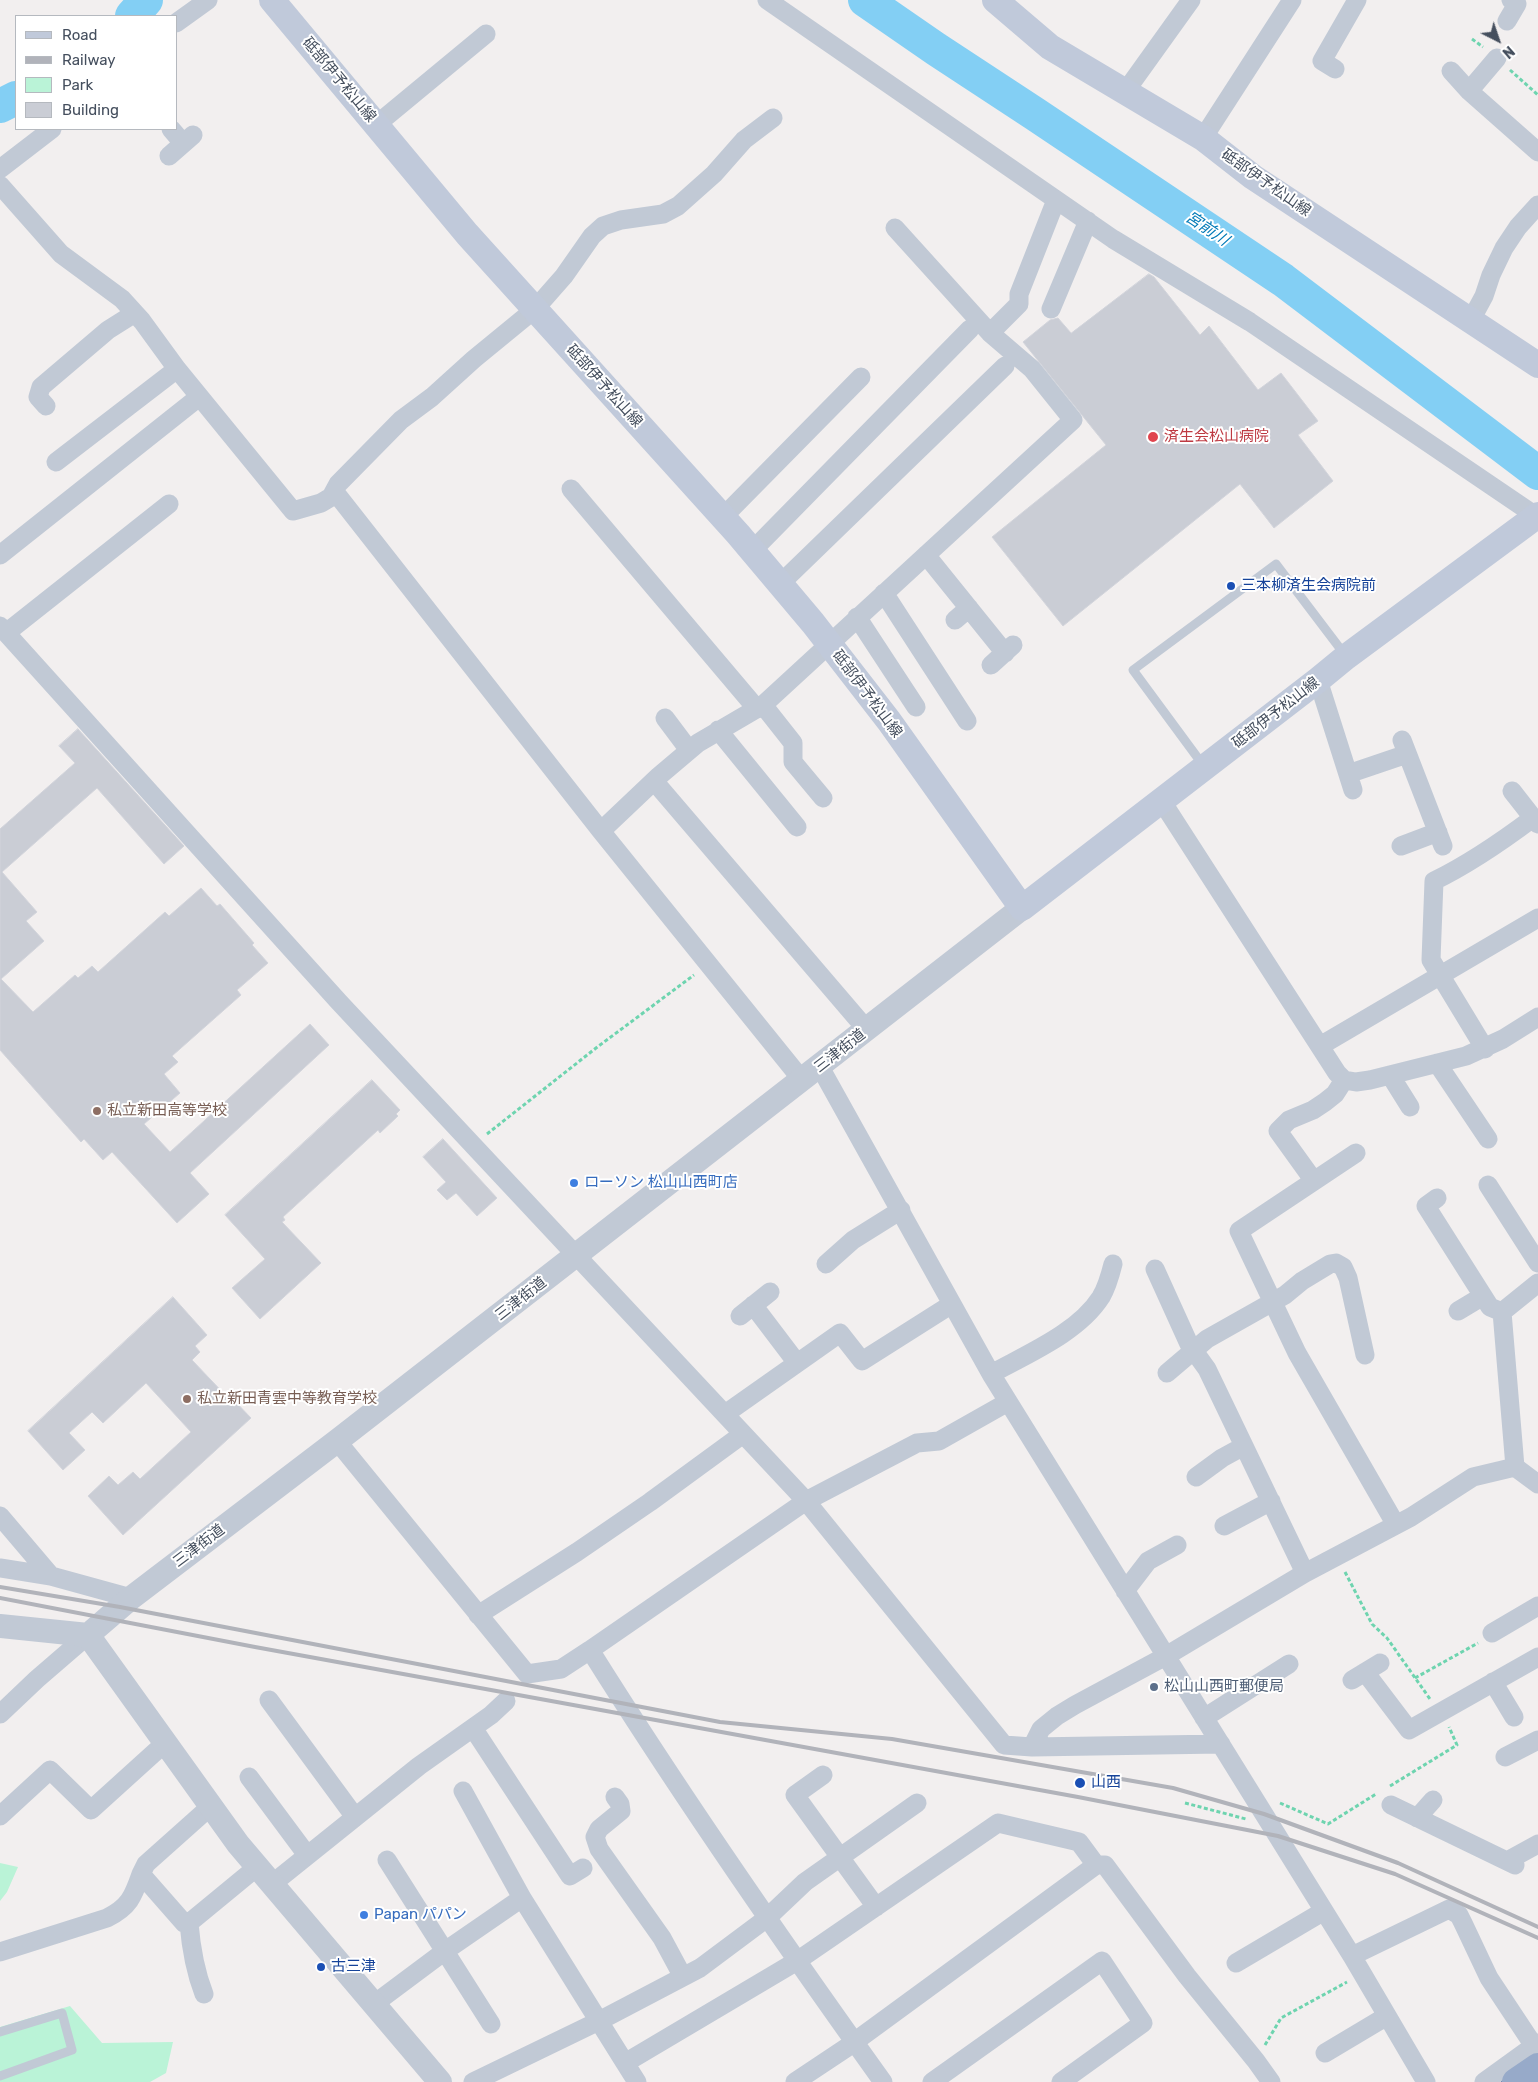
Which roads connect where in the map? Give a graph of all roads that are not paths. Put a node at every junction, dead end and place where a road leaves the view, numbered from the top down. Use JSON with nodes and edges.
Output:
{"nodes":[{"id":1,"x":208,"y":0,"type":"edge"},
{"id":2,"x":272,"y":0,"type":"edge"},
{"id":3,"x":767,"y":0,"type":"edge"},
{"id":4,"x":995,"y":0,"type":"edge"},
{"id":5,"x":1191,"y":0,"type":"edge"},
{"id":6,"x":1292,"y":0,"type":"edge"},
{"id":7,"x":1357,"y":0,"type":"edge"},
{"id":8,"x":1516,"y":1,"type":"edge"},
{"id":9,"x":1507,"y":21,"type":"dead end"},
{"id":10,"x":178,"y":22,"type":"edge"},
{"id":11,"x":486,"y":34,"type":"dead end"},
{"id":12,"x":1497,"y":58,"type":"dead end"},
{"id":13,"x":1335,"y":69,"type":"dead end"},
{"id":14,"x":1450,"y":71,"type":"dead end"},
{"id":15,"x":1469,"y":91,"type":"junction"},
{"id":16,"x":1125,"y":92,"type":"junction"},
{"id":17,"x":773,"y":118,"type":"dead end"},
{"id":18,"x":376,"y":125,"type":"junction"},
{"id":19,"x":51,"y":130,"type":"edge"},
{"id":20,"x":173,"y":130,"type":"edge"},
{"id":21,"x":1203,"y":138,"type":"junction"},
{"id":22,"x":1538,"y":152,"type":"edge"},
{"id":23,"x":169,"y":156,"type":"dead end"},
{"id":24,"x":0,"y":169,"type":"edge"},
{"id":25,"x":0,"y":185,"type":"edge"},
{"id":26,"x":1056,"y":200,"type":"junction"},
{"id":27,"x":1538,"y":205,"type":"edge"},
{"id":28,"x":1088,"y":221,"type":"junction"},
{"id":29,"x":895,"y":228,"type":"dead end"},
{"id":30,"x":535,"y":309,"type":"junction"},
{"id":31,"x":1051,"y":309,"type":"dead end"},
{"id":32,"x":135,"y":313,"type":"junction"},
{"id":33,"x":956,"y":314,"type":"dead end"},
{"id":34,"x":1471,"y":320,"type":"junction"},
{"id":35,"x":980,"y":334,"type":"junction"},
{"id":36,"x":1538,"y":365,"type":"edge"},
{"id":37,"x":1005,"y":366,"type":"dead end"},
{"id":38,"x":176,"y":369,"type":"junction"},
{"id":39,"x":861,"y":377,"type":"dead end"},
{"id":40,"x":199,"y":397,"type":"junction"},
{"id":41,"x":46,"y":406,"type":"dead end"},
{"id":42,"x":56,"y":462,"type":"dead end"},
{"id":43,"x":335,"y":492,"type":"junction"},
{"id":44,"x":584,"y":495,"type":"dead end"},
{"id":45,"x":169,"y":504,"type":"dead end"},
{"id":46,"x":1537,"y":516,"type":"edge"},
{"id":47,"x":723,"y":517,"type":"junction"},
{"id":48,"x":752,"y":551,"type":"junction"},
{"id":49,"x":0,"y":555,"type":"edge"},
{"id":50,"x":926,"y":555,"type":"junction"},
{"id":51,"x":780,"y":584,"type":"junction"},
{"id":52,"x":884,"y":593,"type":"junction"},
{"id":53,"x":857,"y":617,"type":"junction"},
{"id":54,"x":3,"y":629,"type":"edge"},
{"id":55,"x":829,"y":643,"type":"junction"},
{"id":56,"x":1346,"y":657,"type":"junction"},
{"id":57,"x":991,"y":665,"type":"dead end"},
{"id":58,"x":1318,"y":680,"type":"junction"},
{"id":59,"x":760,"y":707,"type":"junction"},
{"id":60,"x":916,"y":707,"type":"dead end"},
{"id":61,"x":665,"y":718,"type":"dead end"},
{"id":62,"x":967,"y":721,"type":"dead end"},
{"id":63,"x":718,"y":730,"type":"junction"},
{"id":64,"x":689,"y":750,"type":"junction"},
{"id":65,"x":1205,"y":767,"type":"junction"},
{"id":66,"x":654,"y":781,"type":"junction"},
{"id":67,"x":1512,"y":790,"type":"dead end"},
{"id":68,"x":823,"y":798,"type":"dead end"},
{"id":69,"x":1162,"y":800,"type":"junction"},
{"id":70,"x":1535,"y":821,"type":"edge"},
{"id":71,"x":797,"y":827,"type":"dead end"},
{"id":72,"x":601,"y":831,"type":"junction"},
{"id":73,"x":1401,"y":846,"type":"dead end"},
{"id":74,"x":1022,"y":908,"type":"junction"},
{"id":75,"x":1538,"y":918,"type":"edge"},
{"id":76,"x":1440,"y":976,"type":"junction"},
{"id":77,"x":1538,"y":1017,"type":"edge"},
{"id":78,"x":867,"y":1030,"type":"junction"},
{"id":79,"x":1320,"y":1046,"type":"junction"},
{"id":80,"x":1485,"y":1048,"type":"junction"},
{"id":81,"x":1437,"y":1063,"type":"junction"},
{"id":82,"x":811,"y":1074,"type":"junction"},
{"id":83,"x":1390,"y":1074,"type":"junction"},
{"id":84,"x":1344,"y":1080,"type":"junction"},
{"id":85,"x":1410,"y":1107,"type":"dead end"},
{"id":86,"x":1488,"y":1139,"type":"dead end"},
{"id":87,"x":1356,"y":1153,"type":"dead end"},
{"id":88,"x":1314,"y":1181,"type":"junction"},
{"id":89,"x":1488,"y":1185,"type":"dead end"},
{"id":90,"x":1437,"y":1198,"type":"dead end"},
{"id":91,"x":900,"y":1210,"type":"junction"},
{"id":92,"x":577,"y":1255,"type":"junction"},
{"id":93,"x":1538,"y":1263,"type":"edge"},
{"id":94,"x":826,"y":1264,"type":"dead end"},
{"id":95,"x":1113,"y":1264,"type":"dead end"},
{"id":96,"x":1155,"y":1269,"type":"dead end"},
{"id":97,"x":1536,"y":1290,"type":"edge"},
{"id":98,"x":770,"y":1292,"type":"dead end"},
{"id":99,"x":1483,"y":1296,"type":"junction"},
{"id":100,"x":1273,"y":1302,"type":"junction"},
{"id":101,"x":952,"y":1304,"type":"junction"},
{"id":102,"x":1458,"y":1311,"type":"dead end"},
{"id":103,"x":1502,"y":1312,"type":"junction"},
{"id":104,"x":1194,"y":1351,"type":"junction"},
{"id":105,"x":1366,"y":1354,"type":"dead end"},
{"id":106,"x":797,"y":1363,"type":"junction"},
{"id":107,"x":1167,"y":1373,"type":"dead end"},
{"id":108,"x":991,"y":1374,"type":"junction"},
{"id":109,"x":1008,"y":1402,"type":"junction"},
{"id":110,"x":724,"y":1414,"type":"junction"},
{"id":111,"x":743,"y":1434,"type":"junction"},
{"id":112,"x":337,"y":1442,"type":"junction"},
{"id":113,"x":1244,"y":1446,"type":"junction"},
{"id":114,"x":1515,"y":1467,"type":"junction"},
{"id":115,"x":1196,"y":1477,"type":"dead end"},
{"id":116,"x":1536,"y":1479,"type":"edge"},
{"id":117,"x":806,"y":1501,"type":"junction"},
{"id":118,"x":1271,"y":1501,"type":"junction"},
{"id":119,"x":0,"y":1516,"type":"edge"},
{"id":120,"x":1396,"y":1525,"type":"junction"},
{"id":121,"x":1224,"y":1526,"type":"dead end"},
{"id":122,"x":1177,"y":1545,"type":"dead end"},
{"id":123,"x":0,"y":1568,"type":"edge"},
{"id":124,"x":1306,"y":1573,"type":"junction"},
{"id":125,"x":51,"y":1576,"type":"junction"},
{"id":126,"x":1125,"y":1591,"type":"junction"},
{"id":127,"x":130,"y":1598,"type":"junction"},
{"id":128,"x":1538,"y":1606,"type":"edge"},
{"id":129,"x":478,"y":1615,"type":"junction"},
{"id":130,"x":0,"y":1626,"type":"edge"},
{"id":131,"x":1492,"y":1633,"type":"road end"},
{"id":132,"x":88,"y":1635,"type":"junction"},
{"id":133,"x":590,"y":1650,"type":"junction"},
{"id":134,"x":1166,"y":1656,"type":"junction"},
{"id":135,"x":1538,"y":1657,"type":"edge"},
{"id":136,"x":1289,"y":1664,"type":"dead end"},
{"id":137,"x":1366,"y":1671,"type":"dead end"},
{"id":138,"x":1493,"y":1682,"type":"junction"},
{"id":139,"x":269,"y":1700,"type":"dead end"},
{"id":140,"x":506,"y":1701,"type":"dead end"},
{"id":141,"x":0,"y":1714,"type":"edge"},
{"id":142,"x":1514,"y":1717,"type":"dead end"},
{"id":143,"x":1204,"y":1718,"type":"junction"},
{"id":144,"x":474,"y":1728,"type":"junction"},
{"id":145,"x":1538,"y":1740,"type":"edge"},
{"id":146,"x":165,"y":1743,"type":"junction"},
{"id":147,"x":1221,"y":1744,"type":"junction"},
{"id":148,"x":1032,"y":1747,"type":"junction"},
{"id":149,"x":1505,"y":1757,"type":"dead end"},
{"id":150,"x":823,"y":1775,"type":"dead end"},
{"id":151,"x":249,"y":1777,"type":"dead end"},
{"id":152,"x":463,"y":1791,"type":"dead end"},
{"id":153,"x":615,"y":1797,"type":"dead end"},
{"id":154,"x":1433,"y":1800,"type":"dead end"},
{"id":155,"x":917,"y":1802,"type":"dead end"},
{"id":156,"x":1391,"y":1805,"type":"dead end"},
{"id":157,"x":211,"y":1806,"type":"junction"},
{"id":158,"x":0,"y":1816,"type":"edge"},
{"id":159,"x":355,"y":1817,"type":"junction"},
{"id":160,"x":1417,"y":1818,"type":"junction"},
{"id":161,"x":1538,"y":1844,"type":"edge"},
{"id":162,"x":307,"y":1856,"type":"junction"},
{"id":163,"x":842,"y":1858,"type":"junction"},
{"id":164,"x":387,"y":1860,"type":"dead end"},
{"id":165,"x":1096,"y":1865,"type":"junction"},
{"id":166,"x":583,"y":1868,"type":"dead end"},
{"id":167,"x":141,"y":1874,"type":"junction"},
{"id":168,"x":265,"y":1875,"type":"junction"},
{"id":169,"x":522,"y":1898,"type":"junction"},
{"id":170,"x":876,"y":1907,"type":"junction"},
{"id":171,"x":1324,"y":1911,"type":"junction"},
{"id":172,"x":767,"y":1918,"type":"junction"},
{"id":173,"x":189,"y":1924,"type":"junction"},
{"id":174,"x":444,"y":1951,"type":"junction"},
{"id":175,"x":0,"y":1952,"type":"edge"},
{"id":176,"x":1352,"y":1956,"type":"junction"},
{"id":177,"x":797,"y":1961,"type":"junction"},
{"id":178,"x":1236,"y":1963,"type":"dead end"},
{"id":179,"x":683,"y":1977,"type":"junction"},
{"id":180,"x":204,"y":1994,"type":"dead end"},
{"id":181,"x":374,"y":2004,"type":"junction"},
{"id":182,"x":1387,"y":2016,"type":"junction"},
{"id":183,"x":599,"y":2022,"type":"junction"},
{"id":184,"x":491,"y":2024,"type":"dead end"},
{"id":185,"x":0,"y":2032,"type":"edge"},
{"id":186,"x":854,"y":2042,"type":"junction"},
{"id":187,"x":1537,"y":2052,"type":"edge"},
{"id":188,"x":1325,"y":2053,"type":"dead end"},
{"id":189,"x":625,"y":2063,"type":"junction"},
{"id":190,"x":0,"y":2076,"type":"edge"},
{"id":191,"x":440,"y":2082,"type":"edge"},
{"id":192,"x":473,"y":2082,"type":"edge"},
{"id":193,"x":637,"y":2082,"type":"edge"},
{"id":194,"x":795,"y":2082,"type":"edge"},
{"id":195,"x":883,"y":2082,"type":"edge"},
{"id":196,"x":932,"y":2082,"type":"edge"},
{"id":197,"x":1061,"y":2082,"type":"edge"},
{"id":198,"x":1271,"y":2082,"type":"edge"},
{"id":199,"x":1426,"y":2082,"type":"edge"},
{"id":200,"x":1484,"y":2082,"type":"edge"},
{"id":201,"x":1516,"y":2082,"type":"edge"}],
"edges":[{"from":1,"to":10,"type":"street"},
{"from":2,"to":18,"type":"main road","name":"砥部伊予松山線"},
{"from":3,"to":26,"type":"street"},
{"from":4,"to":16,"type":"main road","name":"砥部伊予松山線"},
{"from":5,"to":16,"type":"street"},
{"from":6,"to":21,"type":"street"},
{"from":7,"to":13,"type":"street"},
{"from":8,"to":9,"type":"street"},
{"from":11,"to":18,"type":"street"},
{"from":12,"to":15,"type":"street"},
{"from":14,"to":15,"type":"street"},
{"from":15,"to":22,"type":"street"},
{"from":16,"to":21,"type":"main road","name":"砥部伊予松山線"},
{"from":17,"to":30,"type":"street"},
{"from":18,"to":30,"type":"main road","name":"砥部伊予松山線"},
{"from":19,"to":24,"type":"street"},
{"from":20,"to":23,"type":"street"},
{"from":21,"to":34,"type":"main road","name":"砥部伊予松山線"},
{"from":25,"to":32,"type":"street"},
{"from":26,"to":28,"type":"street"},
{"from":26,"to":35,"type":"street"},
{"from":27,"to":34,"type":"street"},
{"from":28,"to":31,"type":"street"},
{"from":28,"to":46,"type":"street"},
{"from":29,"to":35,"type":"street"},
{"from":30,"to":43,"type":"street"},
{"from":30,"to":47,"type":"main road","name":"砥部伊予松山線"},
{"from":32,"to":38,"type":"street"},
{"from":32,"to":41,"type":"street"},
{"from":33,"to":35,"type":"street"},
{"from":34,"to":36,"type":"main road","name":"砥部伊予松山線"},
{"from":35,"to":48,"type":"street"},
{"from":35,"to":50,"type":"street"},
{"from":37,"to":51,"type":"street"},
{"from":38,"to":40,"type":"street"},
{"from":38,"to":42,"type":"street"},
{"from":39,"to":47,"type":"street"},
{"from":40,"to":43,"type":"street"},
{"from":40,"to":49,"type":"street"},
{"from":43,"to":72,"type":"street"},
{"from":44,"to":59,"type":"street"},
{"from":45,"to":54,"type":"street"},
{"from":46,"to":56,"type":"main road","name":"砥部伊予松山線"},
{"from":47,"to":48,"type":"main road","name":"砥部伊予松山線"},
{"from":48,"to":51,"type":"main road","name":"砥部伊予松山線"},
{"from":50,"to":52,"type":"street"},
{"from":50,"to":57,"type":"street"},
{"from":51,"to":55,"type":"main road","name":"砥部伊予松山線"},
{"from":52,"to":53,"type":"street"},
{"from":52,"to":62,"type":"street"},
{"from":53,"to":55,"type":"street"},
{"from":53,"to":60,"type":"street"},
{"from":54,"to":92,"type":"street"},
{"from":55,"to":59,"type":"street"},
{"from":55,"to":74,"type":"main road","name":"砥部伊予松山線"},
{"from":56,"to":58,"type":"main road","name":"砥部伊予松山線"},
{"from":56,"to":65,"type":"lane"},
{"from":58,"to":65,"type":"main road","name":"砥部伊予松山線"},
{"from":58,"to":73,"type":"street"},
{"from":59,"to":63,"type":"street"},
{"from":59,"to":68,"type":"street"},
{"from":61,"to":64,"type":"street"},
{"from":63,"to":64,"type":"street"},
{"from":63,"to":71,"type":"street"},
{"from":64,"to":66,"type":"street"},
{"from":65,"to":69,"type":"main road","name":"砥部伊予松山線"},
{"from":66,"to":72,"type":"street"},
{"from":66,"to":78,"type":"street"},
{"from":67,"to":70,"type":"street"},
{"from":69,"to":74,"type":"main road","name":"砥部伊予松山線"},
{"from":69,"to":79,"type":"street"},
{"from":70,"to":76,"type":"street"},
{"from":72,"to":82,"type":"street"},
{"from":74,"to":78,"type":"street","name":"三津街道"},
{"from":75,"to":76,"type":"street"},
{"from":76,"to":79,"type":"street"},
{"from":76,"to":80,"type":"street"},
{"from":77,"to":80,"type":"street"},
{"from":78,"to":82,"type":"street","name":"三津街道"},
{"from":79,"to":84,"type":"street"},
{"from":80,"to":81,"type":"street"},
{"from":81,"to":83,"type":"street"},
{"from":81,"to":86,"type":"street"},
{"from":82,"to":91,"type":"street"},
{"from":82,"to":92,"type":"street","name":"三津街道"},
{"from":83,"to":84,"type":"street"},
{"from":83,"to":85,"type":"street"},
{"from":84,"to":88,"type":"street"},
{"from":87,"to":88,"type":"street"},
{"from":88,"to":100,"type":"street"},
{"from":89,"to":93,"type":"street"},
{"from":90,"to":99,"type":"street"},
{"from":91,"to":94,"type":"street"},
{"from":91,"to":101,"type":"street"},
{"from":92,"to":110,"type":"street"},
{"from":92,"to":112,"type":"street","name":"三津街道"},
{"from":95,"to":108,"type":"street"},
{"from":96,"to":104,"type":"street"},
{"from":97,"to":103,"type":"street"},
{"from":98,"to":106,"type":"street"},
{"from":99,"to":102,"type":"street"},
{"from":99,"to":103,"type":"street"},
{"from":100,"to":104,"type":"street"},
{"from":100,"to":105,"type":"street"},
{"from":100,"to":120,"type":"street"},
{"from":101,"to":106,"type":"street"},
{"from":101,"to":108,"type":"street"},
{"from":103,"to":114,"type":"street"},
{"from":104,"to":107,"type":"street"},
{"from":104,"to":113,"type":"street"},
{"from":106,"to":110,"type":"street"},
{"from":108,"to":109,"type":"street"},
{"from":109,"to":117,"type":"street"},
{"from":109,"to":126,"type":"street"},
{"from":110,"to":111,"type":"street"},
{"from":111,"to":117,"type":"street"},
{"from":111,"to":129,"type":"street"},
{"from":112,"to":127,"type":"street","name":"三津街道"},
{"from":112,"to":129,"type":"street"},
{"from":113,"to":115,"type":"street"},
{"from":113,"to":118,"type":"street"},
{"from":114,"to":116,"type":"street"},
{"from":114,"to":120,"type":"street"},
{"from":117,"to":133,"type":"street"},
{"from":117,"to":148,"type":"street"},
{"from":118,"to":121,"type":"street"},
{"from":118,"to":124,"type":"street"},
{"from":119,"to":125,"type":"street"},
{"from":120,"to":124,"type":"street"},
{"from":122,"to":126,"type":"street"},
{"from":123,"to":125,"type":"street"},
{"from":124,"to":134,"type":"street"},
{"from":125,"to":127,"type":"street"},
{"from":126,"to":134,"type":"street"},
{"from":127,"to":132,"type":"street","name":"三津街道"},
{"from":128,"to":131,"type":"street"},
{"from":129,"to":133,"type":"street"},
{"from":130,"to":132,"type":"street"},
{"from":132,"to":141,"type":"street"},
{"from":132,"to":146,"type":"street"},
{"from":133,"to":172,"type":"street"},
{"from":134,"to":143,"type":"street"},
{"from":134,"to":148,"type":"street"},
{"from":135,"to":138,"type":"street"},
{"from":136,"to":143,"type":"street"},
{"from":137,"to":138,"type":"street"},
{"from":138,"to":142,"type":"street"},
{"from":139,"to":159,"type":"street"},
{"from":140,"to":144,"type":"street"},
{"from":143,"to":147,"type":"street"},
{"from":144,"to":159,"type":"street"},
{"from":144,"to":166,"type":"street"},
{"from":145,"to":149,"type":"street"},
{"from":146,"to":157,"type":"street"},
{"from":146,"to":158,"type":"street"},
{"from":147,"to":148,"type":"street"},
{"from":147,"to":171,"type":"street"},
{"from":150,"to":163,"type":"street"},
{"from":151,"to":162,"type":"street"},
{"from":152,"to":169,"type":"street"},
{"from":153,"to":179,"type":"street"},
{"from":154,"to":160,"type":"street"},
{"from":155,"to":163,"type":"street"},
{"from":156,"to":160,"type":"street"},
{"from":157,"to":167,"type":"street"},
{"from":157,"to":168,"type":"street"},
{"from":159,"to":162,"type":"street"},
{"from":160,"to":161,"type":"street"},
{"from":162,"to":168,"type":"street"},
{"from":163,"to":170,"type":"street"},
{"from":163,"to":172,"type":"street"},
{"from":164,"to":174,"type":"street"},
{"from":165,"to":170,"type":"street"},
{"from":165,"to":186,"type":"street"},
{"from":165,"to":198,"type":"street"},
{"from":167,"to":173,"type":"street"},
{"from":167,"to":175,"type":"street"},
{"from":168,"to":173,"type":"street"},
{"from":168,"to":181,"type":"street"},
{"from":169,"to":174,"type":"street"},
{"from":169,"to":183,"type":"street"},
{"from":170,"to":177,"type":"street"},
{"from":171,"to":176,"type":"street"},
{"from":171,"to":178,"type":"street"},
{"from":172,"to":177,"type":"street"},
{"from":172,"to":179,"type":"street"},
{"from":173,"to":180,"type":"street"},
{"from":174,"to":181,"type":"street"},
{"from":174,"to":184,"type":"street"},
{"from":176,"to":182,"type":"street"},
{"from":176,"to":187,"type":"street"},
{"from":177,"to":186,"type":"street"},
{"from":177,"to":189,"type":"street"},
{"from":179,"to":183,"type":"street"},
{"from":181,"to":191,"type":"street"},
{"from":182,"to":188,"type":"street"},
{"from":182,"to":199,"type":"street"},
{"from":183,"to":189,"type":"street"},
{"from":183,"to":192,"type":"street"},
{"from":185,"to":190,"type":"lane"},
{"from":186,"to":194,"type":"street"},
{"from":186,"to":195,"type":"street"},
{"from":187,"to":200,"type":"street"},
{"from":187,"to":201,"type":"highway"},
{"from":189,"to":193,"type":"street"},
{"from":196,"to":197,"type":"street"}]}
